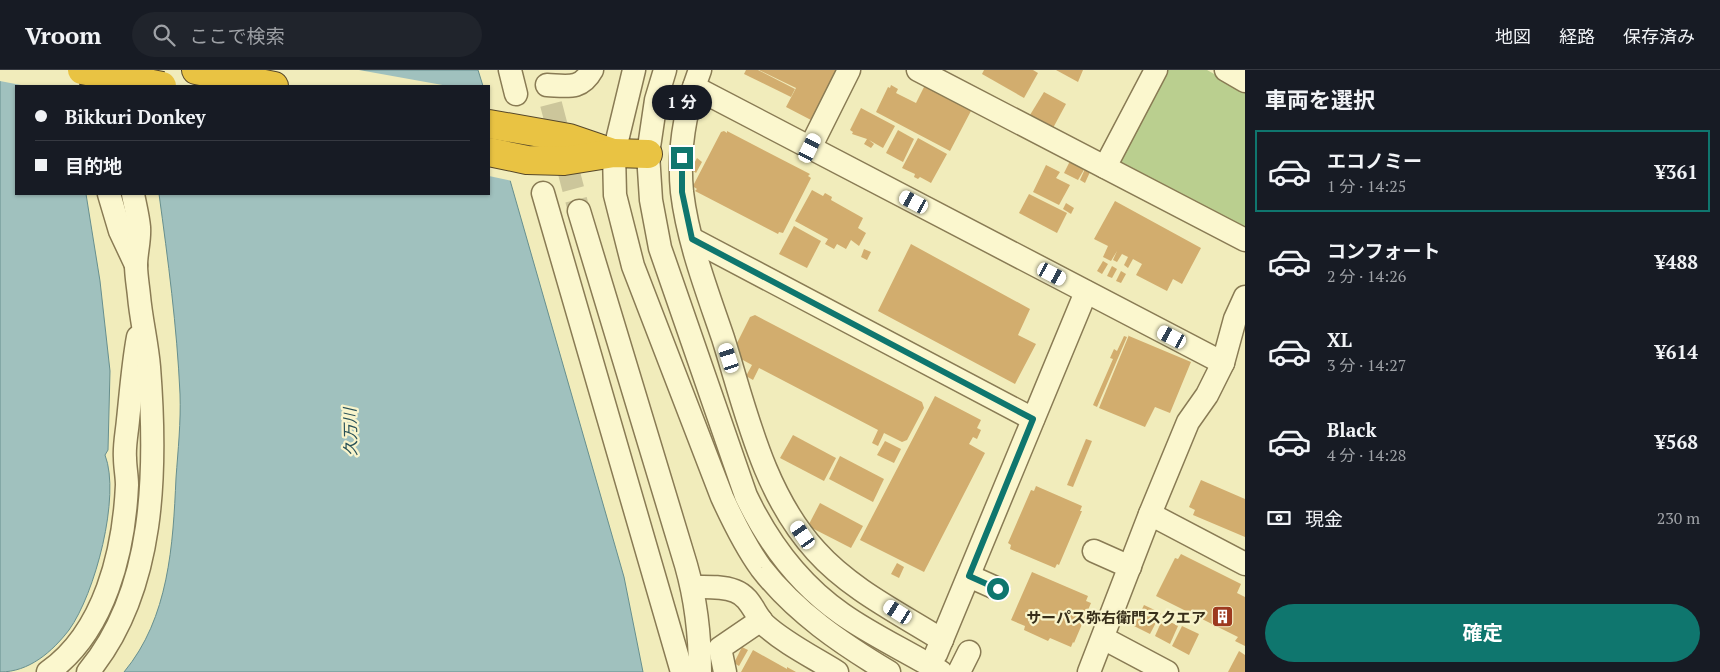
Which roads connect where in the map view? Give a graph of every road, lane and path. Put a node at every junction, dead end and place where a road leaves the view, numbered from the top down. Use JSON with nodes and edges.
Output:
{"nodes":[{"id":1,"x":81,"y":70,"type":"edge"},
{"id":2,"x":112,"y":70,"type":"edge"},
{"id":3,"x":196,"y":70,"type":"edge"},
{"id":4,"x":510,"y":70,"type":"edge"},
{"id":5,"x":592,"y":70,"type":"edge"},
{"id":6,"x":634,"y":70,"type":"edge"},
{"id":7,"x":665,"y":70,"type":"edge"},
{"id":8,"x":849,"y":70,"type":"edge"},
{"id":9,"x":918,"y":70,"type":"edge"},
{"id":10,"x":1156,"y":70,"type":"edge"},
{"id":11,"x":1226,"y":70,"type":"edge"},
{"id":12,"x":697,"y":78,"type":"edge"},
{"id":13,"x":1245,"y":80,"type":"edge"},
{"id":14,"x":83,"y":85,"type":"edge"},
{"id":15,"x":115,"y":85,"type":"edge"},
{"id":16,"x":157,"y":85,"type":"edge"},
{"id":17,"x":269,"y":85,"type":"edge"},
{"id":18,"x":547,"y":86,"type":"edge"},
{"id":19,"x":516,"y":94,"type":"dead end"},
{"id":20,"x":490,"y":124,"type":"edge"},
{"id":21,"x":810,"y":148,"type":"junction"},
{"id":22,"x":490,"y":152,"type":"edge"},
{"id":23,"x":614,"y":153,"type":"junction"},
{"id":24,"x":648,"y":154,"type":"junction"},
{"id":25,"x":1105,"y":168,"type":"junction"},
{"id":26,"x":543,"y":193,"type":"dead end"},
{"id":27,"x":109,"y":195,"type":"edge"},
{"id":28,"x":133,"y":195,"type":"edge"},
{"id":29,"x":579,"y":211,"type":"tunnel mouth"},
{"id":30,"x":692,"y":239,"type":"junction"},
{"id":31,"x":1245,"y":240,"type":"edge"},
{"id":32,"x":136,"y":266,"type":"junction"},
{"id":33,"x":1086,"y":292,"type":"junction"},
{"id":34,"x":1245,"y":297,"type":"edge"},
{"id":35,"x":141,"y":317,"type":"junction"},
{"id":36,"x":1223,"y":363,"type":"junction"},
{"id":37,"x":1033,"y":419,"type":"junction"},
{"id":38,"x":1150,"y":514,"type":"junction"},
{"id":39,"x":1094,"y":551,"type":"dead end"},
{"id":40,"x":1245,"y":564,"type":"edge"},
{"id":41,"x":1130,"y":567,"type":"junction"},
{"id":42,"x":969,"y":576,"type":"junction"},
{"id":43,"x":692,"y":587,"type":"junction"},
{"id":44,"x":998,"y":589,"type":"dead end"},
{"id":45,"x":761,"y":620,"type":"junction"},
{"id":46,"x":1103,"y":638,"type":"junction"},
{"id":47,"x":942,"y":640,"type":"junction"},
{"id":48,"x":969,"y":652,"type":"dead end"},
{"id":49,"x":936,"y":669,"type":"edge"},
{"id":50,"x":48,"y":672,"type":"edge"},
{"id":51,"x":88,"y":672,"type":"edge"},
{"id":52,"x":682,"y":672,"type":"edge"},
{"id":53,"x":700,"y":672,"type":"edge"},
{"id":54,"x":725,"y":672,"type":"edge"},
{"id":55,"x":837,"y":672,"type":"edge"},
{"id":56,"x":889,"y":672,"type":"edge"},
{"id":57,"x":959,"y":672,"type":"edge"},
{"id":58,"x":1089,"y":672,"type":"edge"},
{"id":59,"x":1167,"y":672,"type":"edge"}],
"edges":[{"from":1,"to":14,"type":"street"},
{"from":1,"to":16,"type":"highway","bridge":true},
{"from":2,"to":15,"type":"street"},
{"from":3,"to":17,"type":"highway"},
{"from":4,"to":19,"type":"street"},
{"from":5,"to":18,"type":"street"},
{"from":6,"to":23,"type":"street"},
{"from":7,"to":24,"type":"street"},
{"from":8,"to":21,"type":"street"},
{"from":9,"to":25,"type":"street"},
{"from":10,"to":25,"type":"street"},
{"from":11,"to":13,"type":"street"},
{"from":12,"to":21,"type":"street"},
{"from":12,"to":30,"type":"street"},
{"from":20,"to":23,"type":"highway"},
{"from":21,"to":33,"type":"street"},
{"from":22,"to":23,"type":"highway"},
{"from":23,"to":24,"type":"highway"},
{"from":23,"to":56,"type":"street"},
{"from":24,"to":49,"type":"street"},
{"from":25,"to":31,"type":"street"},
{"from":26,"to":52,"type":"street"},
{"from":27,"to":32,"type":"street"},
{"from":28,"to":32,"type":"street"},
{"from":29,"to":43,"type":"street"},
{"from":30,"to":37,"type":"street"},
{"from":30,"to":47,"type":"street"},
{"from":32,"to":35,"type":"street"},
{"from":33,"to":36,"type":"street"},
{"from":33,"to":37,"type":"street"},
{"from":34,"to":36,"type":"street"},
{"from":35,"to":50,"type":"street"},
{"from":35,"to":51,"type":"street"},
{"from":36,"to":38,"type":"street"},
{"from":37,"to":42,"type":"street"},
{"from":38,"to":40,"type":"street"},
{"from":38,"to":41,"type":"street"},
{"from":39,"to":41,"type":"street"},
{"from":41,"to":46,"type":"street"},
{"from":42,"to":44,"type":"street"},
{"from":42,"to":47,"type":"street"},
{"from":43,"to":45,"type":"street"},
{"from":43,"to":53,"type":"street"},
{"from":45,"to":54,"type":"street"},
{"from":45,"to":55,"type":"street"},
{"from":46,"to":58,"type":"street"},
{"from":46,"to":59,"type":"street"},
{"from":47,"to":49,"type":"street"},
{"from":48,"to":57,"type":"street"}]}
